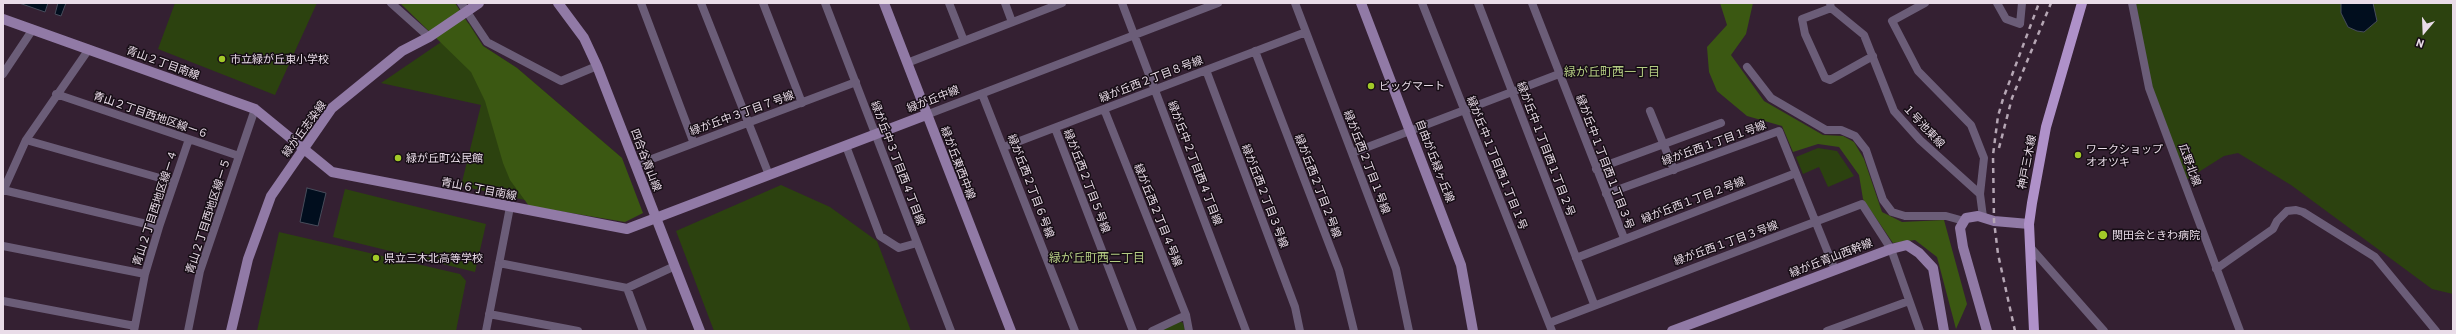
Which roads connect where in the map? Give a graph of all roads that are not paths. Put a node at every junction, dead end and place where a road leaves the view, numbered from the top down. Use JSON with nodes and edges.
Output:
{"nodes":[{"id":1,"x":392,"y":3,"type":"edge"},
{"id":2,"x":461,"y":3,"type":"edge"},
{"id":3,"x":479,"y":3,"type":"edge"},
{"id":4,"x":641,"y":3,"type":"edge"},
{"id":5,"x":700,"y":3,"type":"edge"},
{"id":6,"x":763,"y":3,"type":"edge"},
{"id":7,"x":825,"y":3,"type":"edge"},
{"id":8,"x":884,"y":3,"type":"edge"},
{"id":9,"x":949,"y":3,"type":"edge"},
{"id":10,"x":1005,"y":3,"type":"edge"},
{"id":11,"x":1062,"y":3,"type":"edge"},
{"id":12,"x":1122,"y":3,"type":"edge"},
{"id":13,"x":1218,"y":3,"type":"edge"},
{"id":14,"x":1295,"y":3,"type":"edge"},
{"id":15,"x":1361,"y":3,"type":"edge"},
{"id":16,"x":1422,"y":3,"type":"edge"},
{"id":17,"x":1478,"y":3,"type":"edge"},
{"id":18,"x":1532,"y":3,"type":"edge"},
{"id":19,"x":1925,"y":3,"type":"edge"},
{"id":20,"x":1997,"y":3,"type":"edge"},
{"id":21,"x":2022,"y":3,"type":"edge"},
{"id":22,"x":2082,"y":3,"type":"edge"},
{"id":23,"x":2132,"y":3,"type":"edge"},
{"id":24,"x":564,"y":5,"type":"edge"},
{"id":25,"x":1830,"y":6,"type":"edge"},
{"id":26,"x":468,"y":12,"type":"junction"},
{"id":27,"x":3,"y":19,"type":"edge"},
{"id":28,"x":1012,"y":22,"type":"junction"},
{"id":29,"x":34,"y":30,"type":"junction"},
{"id":30,"x":1306,"y":32,"type":"junction"},
{"id":31,"x":1134,"y":36,"type":"junction"},
{"id":32,"x":429,"y":37,"type":"junction"},
{"id":33,"x":964,"y":41,"type":"junction"},
{"id":34,"x":89,"y":49,"type":"junction"},
{"id":35,"x":1255,"y":51,"type":"junction"},
{"id":36,"x":1873,"y":56,"type":"junction"},
{"id":37,"x":907,"y":63,"type":"junction"},
{"id":38,"x":597,"y":66,"type":"junction"},
{"id":39,"x":1747,"y":67,"type":"dead end"},
{"id":40,"x":1206,"y":70,"type":"junction"},
{"id":41,"x":3,"y":74,"type":"edge"},
{"id":42,"x":1559,"y":74,"type":"junction"},
{"id":43,"x":856,"y":82,"type":"junction"},
{"id":44,"x":1155,"y":89,"type":"junction"},
{"id":45,"x":1512,"y":91,"type":"junction"},
{"id":46,"x":56,"y":94,"type":"junction"},
{"id":47,"x":982,"y":94,"type":"junction"},
{"id":48,"x":802,"y":103,"type":"junction"},
{"id":49,"x":255,"y":108,"type":"junction"},
{"id":50,"x":1104,"y":109,"type":"junction"},
{"id":51,"x":1464,"y":110,"type":"junction"},
{"id":52,"x":1650,"y":110,"type":"dead end"},
{"id":53,"x":926,"y":115,"type":"junction"},
{"id":54,"x":748,"y":123,"type":"junction"},
{"id":55,"x":1721,"y":123,"type":"dead end"},
{"id":56,"x":1055,"y":128,"type":"junction"},
{"id":57,"x":1410,"y":130,"type":"junction"},
{"id":58,"x":875,"y":134,"type":"junction"},
{"id":59,"x":190,"y":139,"type":"junction"},
{"id":60,"x":26,"y":140,"type":"junction"},
{"id":61,"x":694,"y":141,"type":"junction"},
{"id":62,"x":1664,"y":144,"type":"junction"},
{"id":63,"x":846,"y":146,"type":"junction"},
{"id":64,"x":1004,"y":147,"type":"junction"},
{"id":65,"x":304,"y":148,"type":"junction"},
{"id":66,"x":1352,"y":153,"type":"junction"},
{"id":67,"x":239,"y":156,"type":"junction"},
{"id":68,"x":636,"y":165,"type":"junction"},
{"id":69,"x":1596,"y":169,"type":"junction"},
{"id":70,"x":1674,"y":170,"type":"junction"},
{"id":71,"x":1796,"y":173,"type":"junction"},
{"id":72,"x":769,"y":175,"type":"junction"},
{"id":73,"x":174,"y":182,"type":"junction"},
{"id":74,"x":3,"y":191,"type":"edge"},
{"id":75,"x":1606,"y":194,"type":"junction"},
{"id":76,"x":1980,"y":194,"type":"junction"},
{"id":77,"x":510,"y":207,"type":"junction"},
{"id":78,"x":1983,"y":217,"type":"junction"},
{"id":79,"x":656,"y":219,"type":"junction"},
{"id":80,"x":1816,"y":221,"type":"junction"},
{"id":81,"x":1964,"y":221,"type":"junction"},
{"id":82,"x":2029,"y":224,"type":"junction"},
{"id":83,"x":158,"y":227,"type":"junction"},
{"id":84,"x":1624,"y":238,"type":"junction"},
{"id":85,"x":917,"y":243,"type":"junction"},
{"id":86,"x":3,"y":246,"type":"edge"},
{"id":87,"x":2030,"y":247,"type":"junction"},
{"id":88,"x":1890,"y":249,"type":"junction"},
{"id":89,"x":1576,"y":258,"type":"junction"},
{"id":90,"x":499,"y":263,"type":"junction"},
{"id":91,"x":675,"y":266,"type":"junction"},
{"id":92,"x":2216,"y":269,"type":"junction"},
{"id":93,"x":1835,"y":270,"type":"junction"},
{"id":94,"x":145,"y":274,"type":"junction"},
{"id":95,"x":627,"y":288,"type":"junction"},
{"id":96,"x":3,"y":301,"type":"edge"},
{"id":97,"x":1909,"y":301,"type":"junction"},
{"id":98,"x":1594,"y":304,"type":"junction"},
{"id":99,"x":489,"y":314,"type":"junction"},
{"id":100,"x":1186,"y":315,"type":"junction"},
{"id":101,"x":1549,"y":323,"type":"junction"},
{"id":102,"x":134,"y":328,"type":"edge"},
{"id":103,"x":188,"y":331,"type":"edge"},
{"id":104,"x":231,"y":331,"type":"edge"},
{"id":105,"x":486,"y":331,"type":"edge"},
{"id":106,"x":578,"y":331,"type":"edge"},
{"id":107,"x":643,"y":331,"type":"edge"},
{"id":108,"x":700,"y":331,"type":"edge"},
{"id":109,"x":951,"y":331,"type":"edge"},
{"id":110,"x":1011,"y":331,"type":"edge"},
{"id":111,"x":1075,"y":331,"type":"edge"},
{"id":112,"x":1133,"y":331,"type":"edge"},
{"id":113,"x":1152,"y":331,"type":"edge"},
{"id":114,"x":1189,"y":331,"type":"edge"},
{"id":115,"x":1246,"y":331,"type":"edge"},
{"id":116,"x":1300,"y":331,"type":"edge"},
{"id":117,"x":1354,"y":331,"type":"edge"},
{"id":118,"x":1409,"y":331,"type":"edge"},
{"id":119,"x":1473,"y":331,"type":"edge"},
{"id":120,"x":1552,"y":331,"type":"edge"},
{"id":121,"x":1672,"y":331,"type":"edge"},
{"id":122,"x":1827,"y":331,"type":"edge"},
{"id":123,"x":1920,"y":331,"type":"edge"},
{"id":124,"x":1944,"y":331,"type":"edge"},
{"id":125,"x":1987,"y":331,"type":"edge"},
{"id":126,"x":2034,"y":331,"type":"edge"},
{"id":127,"x":2104,"y":331,"type":"edge"},
{"id":128,"x":2240,"y":331,"type":"edge"},
{"id":129,"x":2436,"y":331,"type":"edge"}],
"edges":[{"from":1,"to":32,"type":"street"},
{"from":2,"to":26,"type":"street"},
{"from":3,"to":26,"type":"street","name":"緑が丘志染線"},
{"from":4,"to":61,"type":"street"},
{"from":5,"to":54,"type":"street"},
{"from":6,"to":48,"type":"street"},
{"from":7,"to":43,"type":"street","name":"緑が丘中３丁目西４丁目線"},
{"from":8,"to":37,"type":"street","name":"緑が丘東西中線"},
{"from":9,"to":33,"type":"street"},
{"from":10,"to":28,"type":"street"},
{"from":11,"to":28,"type":"street"},
{"from":12,"to":31,"type":"street","name":"緑が丘中２丁目西４丁目線"},
{"from":13,"to":31,"type":"street","name":"緑が丘中線"},
{"from":14,"to":30,"type":"street","name":"緑が丘西２丁目１号線"},
{"from":15,"to":57,"type":"street","name":"自由が丘緑ヶ丘線"},
{"from":16,"to":51,"type":"street","name":"緑が丘中１丁目西１丁目１号"},
{"from":17,"to":45,"type":"street","name":"緑が丘中１丁目西１丁目２号"},
{"from":18,"to":42,"type":"street","name":"緑が丘中１丁目西１丁目３号"},
{"from":19,"to":76,"type":"street"},
{"from":20,"to":21,"type":"street"},
{"from":22,"to":82,"type":"main road","name":"神戸三木線"},
{"from":23,"to":92,"type":"street","name":"広野北線"},
{"from":24,"to":38,"type":"street","name":"四合谷青山線"},
{"from":25,"to":36,"type":"street","name":"１号池東線"},
{"from":25,"to":36,"type":"street"},
{"from":26,"to":32,"type":"street","name":"緑が丘志染線"},
{"from":26,"to":38,"type":"street"},
{"from":27,"to":29,"type":"street","name":"青山２丁目南線"},
{"from":28,"to":33,"type":"street"},
{"from":29,"to":34,"type":"street","name":"青山２丁目南線"},
{"from":29,"to":41,"type":"street"},
{"from":30,"to":35,"type":"street","name":"緑が丘西２丁目８号線"},
{"from":30,"to":66,"type":"street","name":"緑が丘西２丁目１号線"},
{"from":31,"to":44,"type":"street","name":"緑が丘中２丁目西４丁目線"},
{"from":31,"to":47,"type":"street","name":"緑が丘中線"},
{"from":32,"to":65,"type":"street","name":"緑が丘志染線"},
{"from":33,"to":37,"type":"street"},
{"from":34,"to":46,"type":"street"},
{"from":34,"to":49,"type":"street","name":"青山２丁目南線"},
{"from":35,"to":40,"type":"street","name":"緑が丘西２丁目８号線"},
{"from":35,"to":117,"type":"street","name":"緑が丘西２丁目２号線"},
{"from":36,"to":76,"type":"street","name":"１号池東線"},
{"from":37,"to":53,"type":"street","name":"緑が丘東西中線"},
{"from":38,"to":68,"type":"street","name":"四合谷青山線"},
{"from":39,"to":81,"type":"street"},
{"from":40,"to":44,"type":"street","name":"緑が丘西２丁目８号線"},
{"from":40,"to":116,"type":"street","name":"緑が丘西２丁目３号線"},
{"from":42,"to":45,"type":"street"},
{"from":42,"to":69,"type":"street","name":"緑が丘中１丁目西１丁目３号"},
{"from":43,"to":48,"type":"street","name":"緑が丘中３丁目７号線"},
{"from":43,"to":58,"type":"street","name":"緑が丘中３丁目西４丁目線"},
{"from":44,"to":50,"type":"street","name":"緑が丘西２丁目８号線"},
{"from":44,"to":115,"type":"street","name":"緑が丘中２丁目西４丁目線"},
{"from":45,"to":51,"type":"street"},
{"from":45,"to":89,"type":"street","name":"緑が丘中１丁目西１丁目２号"},
{"from":46,"to":59,"type":"street","name":"青山２丁目西地区線ー６"},
{"from":46,"to":60,"type":"street"},
{"from":47,"to":53,"type":"street","name":"緑が丘中線"},
{"from":47,"to":64,"type":"street","name":"緑が丘西２丁目６号線"},
{"from":48,"to":54,"type":"street","name":"緑が丘中３丁目７号線"},
{"from":49,"to":65,"type":"street","name":"青山２丁目南線"},
{"from":49,"to":67,"type":"street","name":"青山２丁目西地区線ー５"},
{"from":50,"to":56,"type":"street","name":"緑が丘西２丁目８号線"},
{"from":50,"to":100,"type":"street","name":"緑が丘西２丁目４号線"},
{"from":51,"to":57,"type":"street"},
{"from":51,"to":101,"type":"street","name":"緑が丘中１丁目西１丁目１号"},
{"from":52,"to":62,"type":"street"},
{"from":53,"to":58,"type":"street","name":"緑が丘中線"},
{"from":53,"to":110,"type":"street","name":"緑が丘東西中線"},
{"from":54,"to":61,"type":"street","name":"緑が丘中３丁目７号線"},
{"from":54,"to":72,"type":"street"},
{"from":55,"to":62,"type":"street"},
{"from":56,"to":64,"type":"street","name":"緑が丘西２丁目８号線"},
{"from":56,"to":112,"type":"street","name":"緑が丘西２丁目５号線"},
{"from":57,"to":66,"type":"street"},
{"from":57,"to":119,"type":"street","name":"自由が丘緑ヶ丘線"},
{"from":58,"to":63,"type":"street","name":"緑が丘中線"},
{"from":58,"to":85,"type":"street","name":"緑が丘中３丁目西４丁目線"},
{"from":59,"to":67,"type":"street","name":"青山２丁目西地区線ー６"},
{"from":59,"to":73,"type":"street","name":"青山２丁目西地区線ー４"},
{"from":60,"to":73,"type":"street"},
{"from":60,"to":74,"type":"street"},
{"from":61,"to":68,"type":"street","name":"緑が丘中３丁目７号線"},
{"from":62,"to":69,"type":"street"},
{"from":62,"to":70,"type":"street"},
{"from":63,"to":72,"type":"street","name":"緑が丘中線"},
{"from":63,"to":85,"type":"street"},
{"from":64,"to":111,"type":"street","name":"緑が丘西２丁目６号線"},
{"from":65,"to":77,"type":"street","name":"青山６丁目南線"},
{"from":65,"to":104,"type":"street","name":"緑が丘志染線"},
{"from":66,"to":118,"type":"street","name":"緑が丘西２丁目１号線"},
{"from":67,"to":103,"type":"street","name":"青山２丁目西地区線ー５"},
{"from":68,"to":79,"type":"street","name":"四合谷青山線"},
{"from":69,"to":75,"type":"street","name":"緑が丘中１丁目西１丁目３号"},
{"from":70,"to":71,"type":"street","name":"緑が丘西１丁目１号線"},
{"from":70,"to":75,"type":"street","name":"緑が丘西１丁目１号線"},
{"from":71,"to":80,"type":"street","name":"緑が丘西１丁目１号線"},
{"from":71,"to":84,"type":"street","name":"緑が丘西１丁目２号線"},
{"from":72,"to":79,"type":"street","name":"緑が丘中線"},
{"from":73,"to":83,"type":"street","name":"青山２丁目西地区線ー４"},
{"from":74,"to":83,"type":"street"},
{"from":75,"to":84,"type":"street","name":"緑が丘中１丁目西１丁目３号"},
{"from":76,"to":78,"type":"street"},
{"from":77,"to":79,"type":"street","name":"青山６丁目南線"},
{"from":77,"to":90,"type":"street"},
{"from":78,"to":81,"type":"street"},
{"from":78,"to":82,"type":"street"},
{"from":79,"to":91,"type":"street","name":"四合谷青山線"},
{"from":80,"to":88,"type":"street","name":"緑が丘西１丁目３号線"},
{"from":80,"to":93,"type":"street","name":"緑が丘西１丁目１号線"},
{"from":80,"to":98,"type":"street","name":"緑が丘西１丁目３号線"},
{"from":81,"to":125,"type":"street"},
{"from":82,"to":87,"type":"main road","name":"神戸三木線"},
{"from":83,"to":94,"type":"street","name":"青山２丁目西地区線ー４"},
{"from":84,"to":89,"type":"street","name":"緑が丘西１丁目２号線"},
{"from":85,"to":109,"type":"street","name":"緑が丘中３丁目西４丁目線"},
{"from":86,"to":94,"type":"street"},
{"from":87,"to":126,"type":"main road","name":"神戸三木線"},
{"from":87,"to":127,"type":"street"},
{"from":88,"to":93,"type":"street","name":"緑が丘青山西幹線"},
{"from":88,"to":97,"type":"street"},
{"from":88,"to":124,"type":"street","name":"緑が丘青山西幹線"},
{"from":89,"to":98,"type":"street","name":"緑が丘中１丁目西１丁目２号"},
{"from":90,"to":95,"type":"street"},
{"from":90,"to":99,"type":"street"},
{"from":91,"to":95,"type":"street"},
{"from":91,"to":108,"type":"street","name":"四合谷青山線"},
{"from":92,"to":128,"type":"street","name":"広野北線"},
{"from":92,"to":129,"type":"street"},
{"from":93,"to":121,"type":"street","name":"緑が丘青山西幹線"},
{"from":94,"to":102,"type":"street","name":"青山２丁目西地区線ー４"},
{"from":95,"to":107,"type":"street"},
{"from":96,"to":102,"type":"street"},
{"from":97,"to":122,"type":"street"},
{"from":97,"to":123,"type":"street"},
{"from":98,"to":101,"type":"street","name":"緑が丘西１丁目３号線"},
{"from":99,"to":105,"type":"street"},
{"from":99,"to":106,"type":"street"},
{"from":100,"to":113,"type":"street"},
{"from":100,"to":114,"type":"street","name":"緑が丘西２丁目４号線"},
{"from":101,"to":120,"type":"street","name":"緑が丘中１丁目西１丁目１号"}]}
